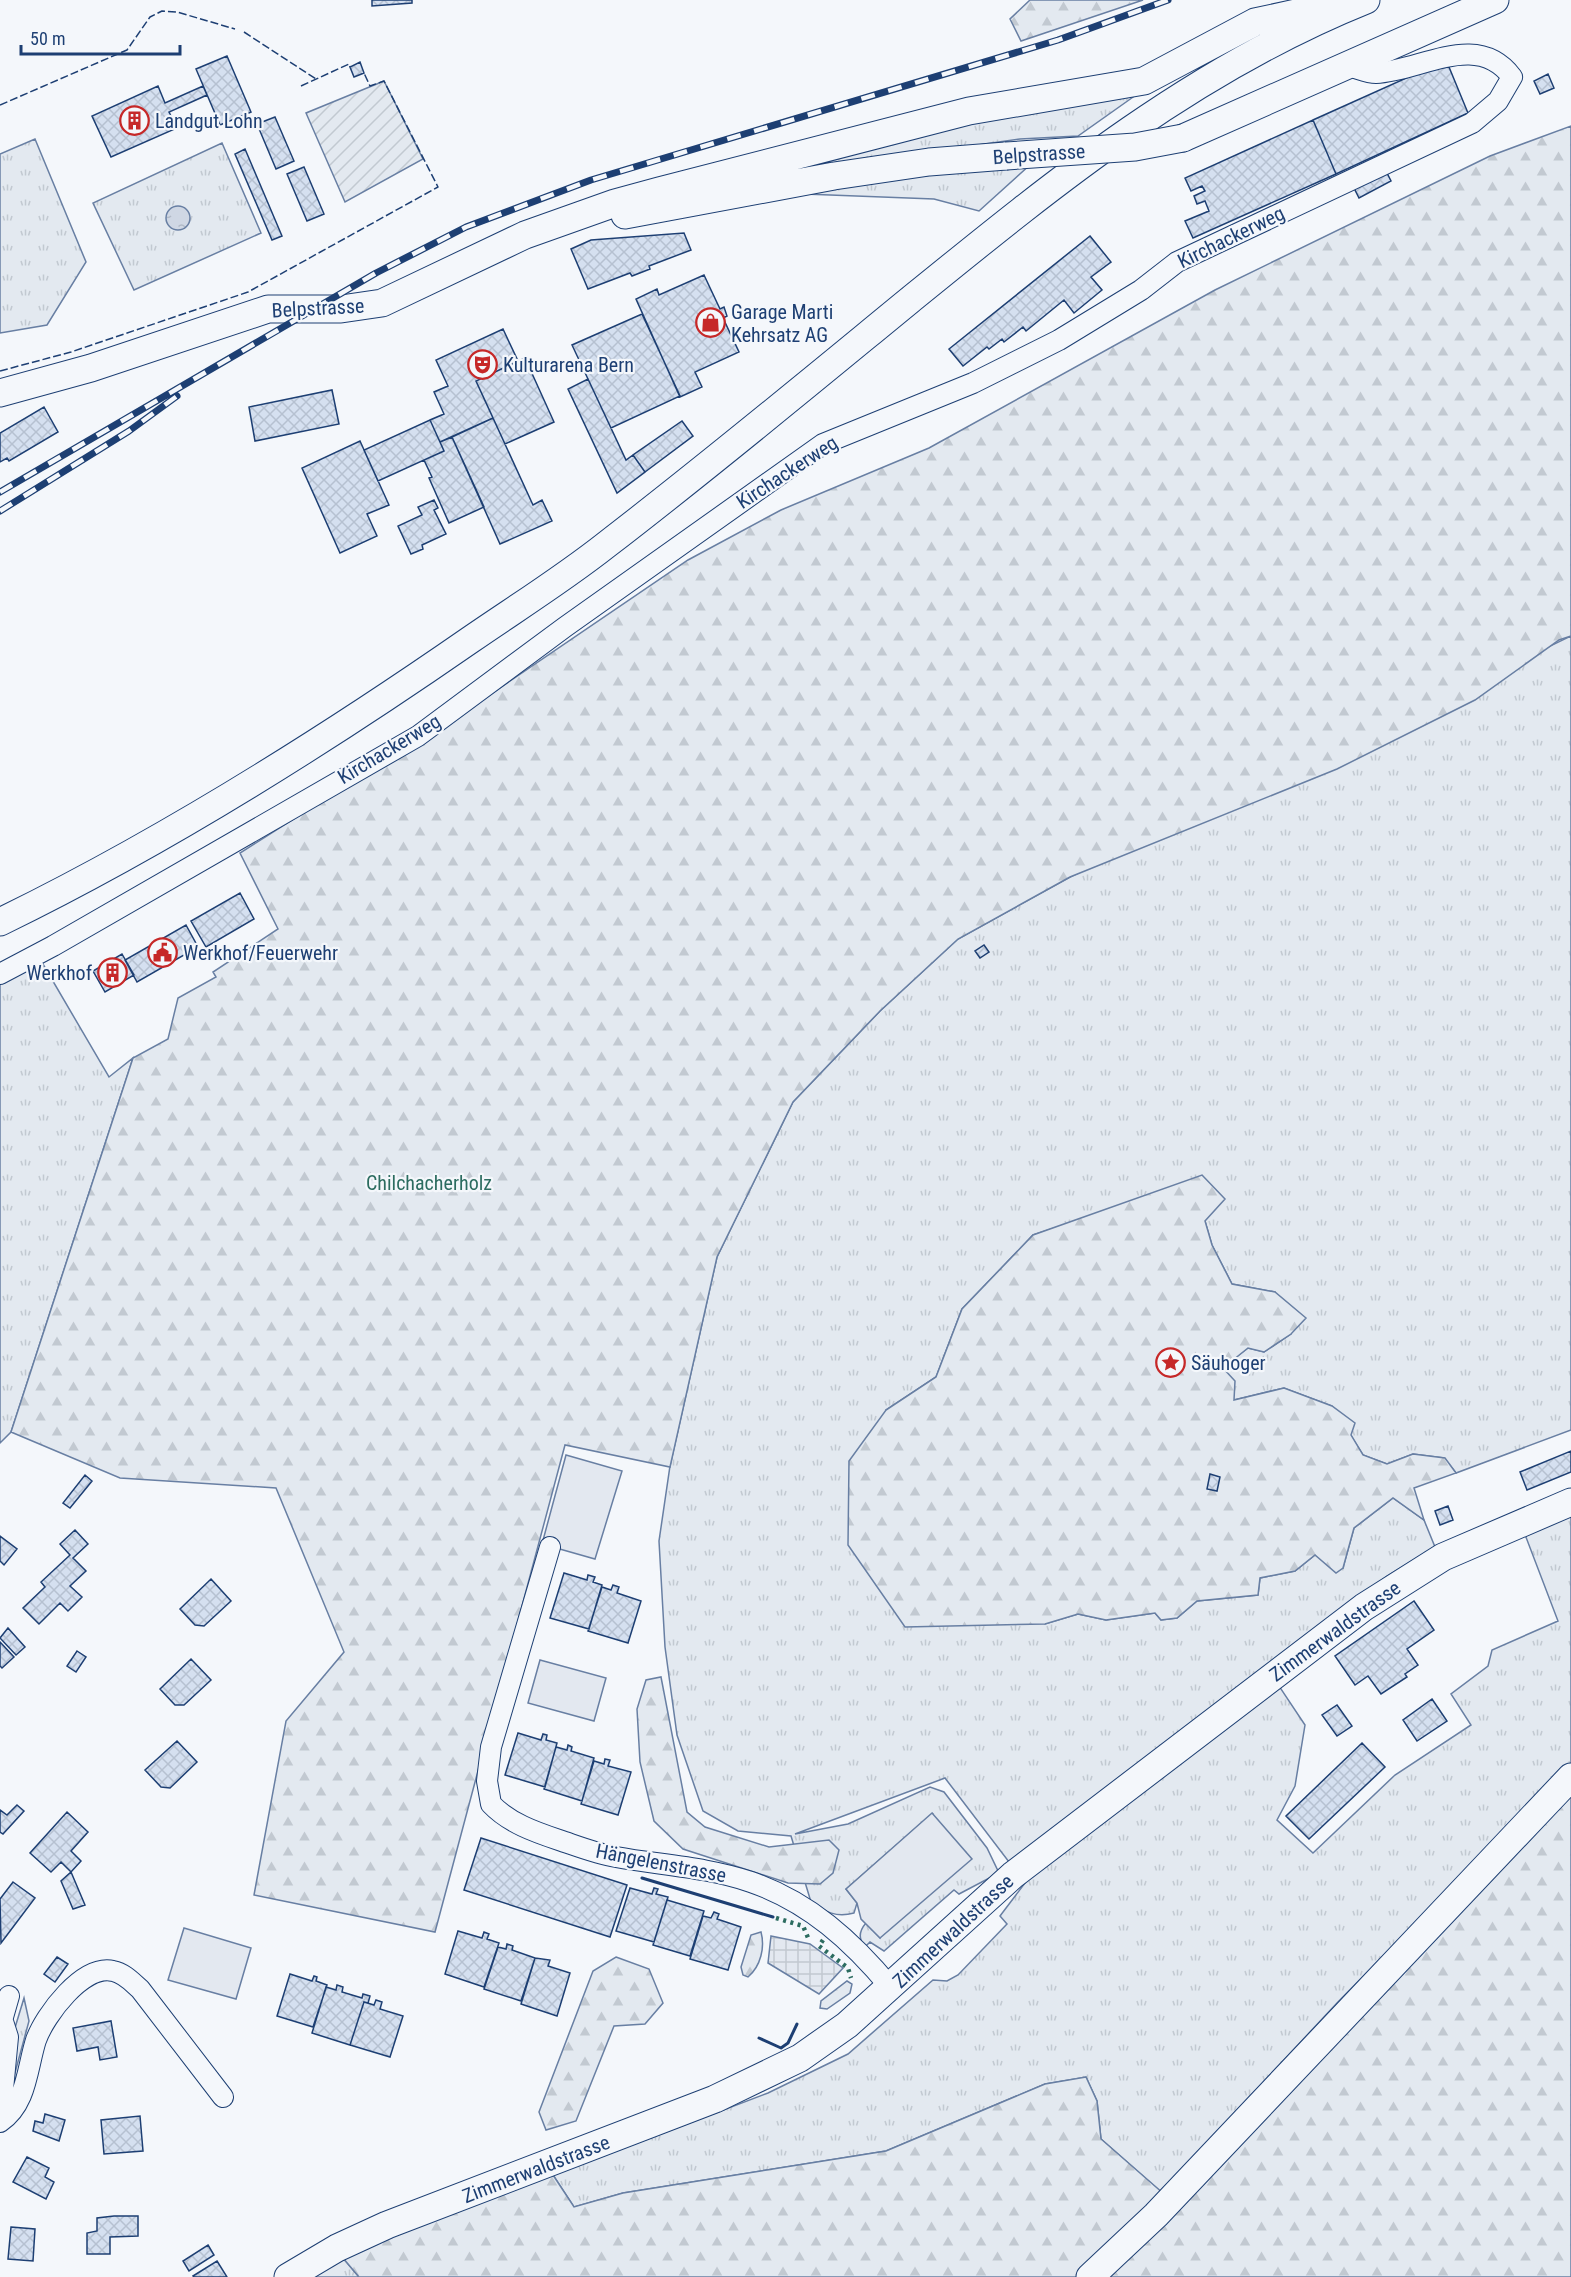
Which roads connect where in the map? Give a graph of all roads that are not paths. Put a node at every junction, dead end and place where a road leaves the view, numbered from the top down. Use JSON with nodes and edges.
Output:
{"nodes":[{"id":1,"x":1366,"y":0,"type":"edge"},
{"id":2,"x":1495,"y":0,"type":"edge"},
{"id":3,"x":1348,"y":66,"type":"junction"},
{"id":4,"x":558,"y":223,"type":"junction"},
{"id":5,"x":0,"y":393,"type":"edge"},
{"id":6,"x":0,"y":922,"type":"edge"},
{"id":7,"x":0,"y":974,"type":"edge"},
{"id":8,"x":1571,"y":1502,"type":"edge"},
{"id":9,"x":550,"y":1547,"type":"dead end"},
{"id":10,"x":1571,"y":1777,"type":"edge"},
{"id":11,"x":891,"y":1988,"type":"junction"},
{"id":12,"x":4,"y":2009,"type":"edge"},
{"id":13,"x":223,"y":2097,"type":"dead end"},
{"id":14,"x":0,"y":2121,"type":"edge"},
{"id":15,"x":288,"y":2277,"type":"edge"},
{"id":16,"x":1090,"y":2277,"type":"edge"}],
"edges":[{"from":1,"to":4,"type":"street","name":"Belpstrasse"},
{"from":1,"to":6,"type":"street"},
{"from":2,"to":3,"type":"street","name":"Belpstrasse"},
{"from":3,"to":4,"type":"street","name":"Belpstrasse","bridge":true},
{"from":3,"to":7,"type":"street","name":"Kirchackerweg"},
{"from":4,"to":5,"type":"street","name":"Belpstrasse"},
{"from":8,"to":11,"type":"street","name":"Zimmerwaldstrasse"},
{"from":9,"to":11,"type":"street","name":"Hängelenstrasse"},
{"from":10,"to":16,"type":"street"},
{"from":11,"to":15,"type":"street","name":"Zimmerwaldstrasse"},
{"from":12,"to":14,"type":"street"},
{"from":13,"to":14,"type":"street"}]}
